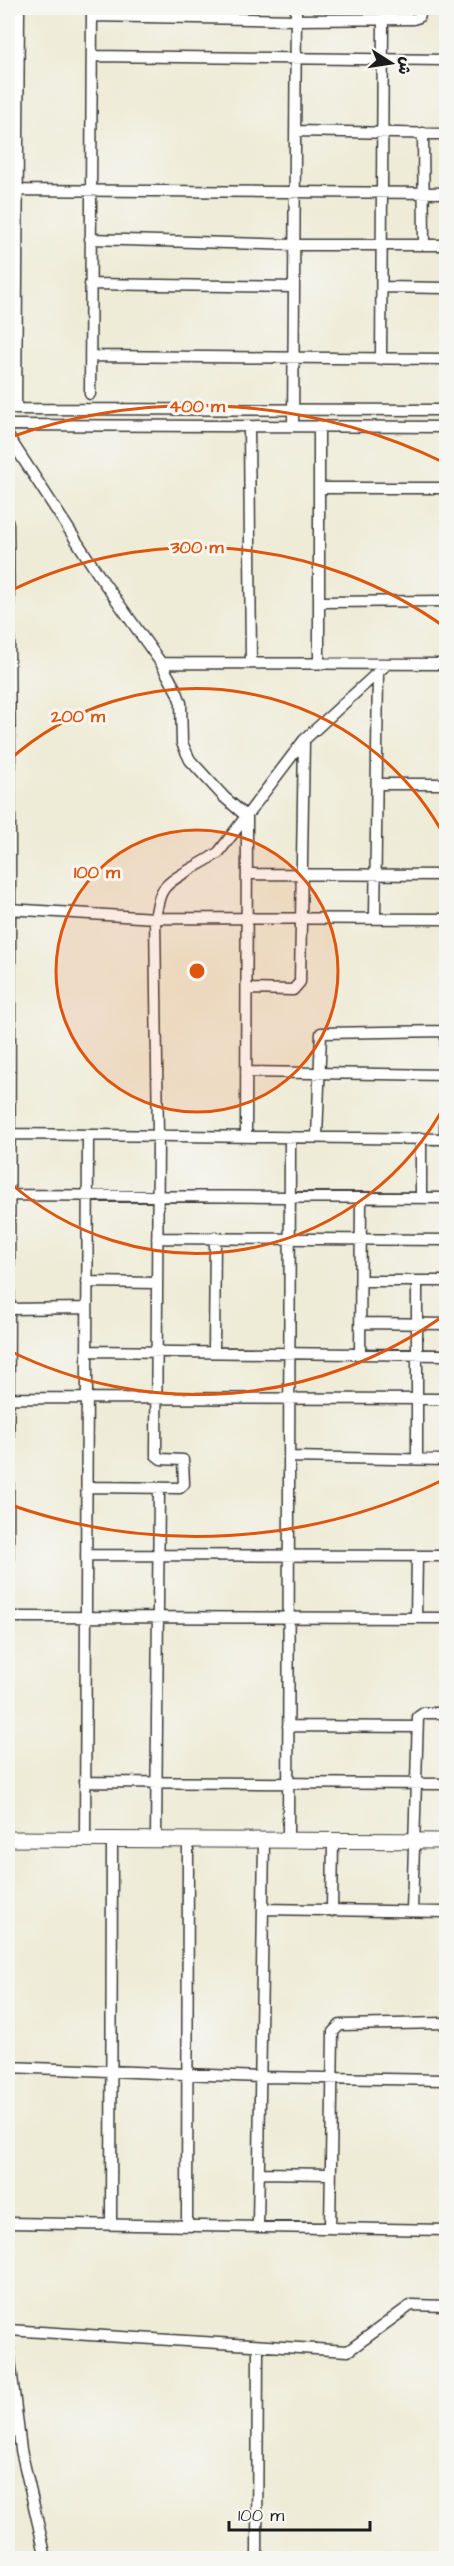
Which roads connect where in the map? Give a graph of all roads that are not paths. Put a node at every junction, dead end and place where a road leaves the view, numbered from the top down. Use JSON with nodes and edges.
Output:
{"nodes":[{"id":1,"x":19,"y":8,"type":"edge"},
{"id":2,"x":296,"y":8,"type":"edge"},
{"id":3,"x":422,"y":8,"type":"edge"},
{"id":4,"x":92,"y":12,"type":"edge"},
{"id":5,"x":383,"y":19,"type":"junction"},
{"id":6,"x":296,"y":20,"type":"junction"},
{"id":7,"x":92,"y":57,"type":"junction"},
{"id":8,"x":296,"y":59,"type":"junction"},
{"id":9,"x":383,"y":60,"type":"junction"},
{"id":10,"x":447,"y":60,"type":"edge"},
{"id":11,"x":295,"y":131,"type":"junction"},
{"id":12,"x":382,"y":133,"type":"junction"},
{"id":13,"x":423,"y":133,"type":"junction"},
{"id":14,"x":447,"y":134,"type":"edge"},
{"id":15,"x":8,"y":183,"type":"edge"},
{"id":16,"x":11,"y":190,"type":"edge"},
{"id":17,"x":91,"y":190,"type":"junction"},
{"id":18,"x":294,"y":192,"type":"junction"},
{"id":19,"x":382,"y":192,"type":"junction"},
{"id":20,"x":424,"y":192,"type":"junction"},
{"id":21,"x":447,"y":193,"type":"edge"},
{"id":22,"x":90,"y":239,"type":"junction"},
{"id":23,"x":294,"y":245,"type":"junction"},
{"id":24,"x":424,"y":245,"type":"junction"},
{"id":25,"x":447,"y":245,"type":"edge"},
{"id":26,"x":382,"y":246,"type":"junction"},
{"id":27,"x":90,"y":284,"type":"junction"},
{"id":28,"x":293,"y":287,"type":"junction"},
{"id":29,"x":382,"y":287,"type":"junction"},
{"id":30,"x":447,"y":288,"type":"edge"},
{"id":31,"x":8,"y":331,"type":"edge"},
{"id":32,"x":90,"y":356,"type":"junction"},
{"id":33,"x":292,"y":358,"type":"junction"},
{"id":34,"x":381,"y":359,"type":"junction"},
{"id":35,"x":447,"y":359,"type":"edge"},
{"id":36,"x":90,"y":394,"type":"dead end"},
{"id":37,"x":292,"y":410,"type":"junction"},
{"id":38,"x":447,"y":410,"type":"edge"},
{"id":39,"x":8,"y":425,"type":"edge"},
{"id":40,"x":249,"y":426,"type":"junction"},
{"id":41,"x":292,"y":426,"type":"junction"},
{"id":42,"x":318,"y":426,"type":"junction"},
{"id":43,"x":447,"y":427,"type":"edge"},
{"id":44,"x":8,"y":436,"type":"edge"},
{"id":45,"x":319,"y":488,"type":"junction"},
{"id":46,"x":447,"y":488,"type":"edge"},
{"id":47,"x":8,"y":523,"type":"edge"},
{"id":48,"x":320,"y":602,"type":"junction"},
{"id":49,"x":447,"y":602,"type":"edge"},
{"id":50,"x":8,"y":638,"type":"edge"},
{"id":51,"x":161,"y":663,"type":"junction"},
{"id":52,"x":252,"y":663,"type":"junction"},
{"id":53,"x":320,"y":663,"type":"junction"},
{"id":54,"x":387,"y":664,"type":"junction"},
{"id":55,"x":447,"y":664,"type":"edge"},
{"id":56,"x":378,"y":671,"type":"junction"},
{"id":57,"x":9,"y":685,"type":"edge"},
{"id":58,"x":304,"y":740,"type":"junction"},
{"id":59,"x":377,"y":784,"type":"junction"},
{"id":60,"x":447,"y":784,"type":"edge"},
{"id":61,"x":247,"y":817,"type":"junction"},
{"id":62,"x":8,"y":839,"type":"edge"},
{"id":63,"x":248,"y":874,"type":"junction"},
{"id":64,"x":301,"y":874,"type":"junction"},
{"id":65,"x":376,"y":875,"type":"junction"},
{"id":66,"x":447,"y":875,"type":"edge"},
{"id":67,"x":8,"y":909,"type":"edge"},
{"id":68,"x":155,"y":918,"type":"junction"},
{"id":69,"x":301,"y":918,"type":"junction"},
{"id":70,"x":375,"y":918,"type":"junction"},
{"id":71,"x":248,"y":919,"type":"junction"},
{"id":72,"x":447,"y":919,"type":"edge"},
{"id":73,"x":247,"y":989,"type":"junction"},
{"id":74,"x":447,"y":1025,"type":"edge"},
{"id":75,"x":446,"y":1030,"type":"edge"},
{"id":76,"x":246,"y":1072,"type":"junction"},
{"id":77,"x":318,"y":1073,"type":"junction"},
{"id":78,"x":447,"y":1075,"type":"edge"},
{"id":79,"x":8,"y":1134,"type":"edge"},
{"id":80,"x":88,"y":1135,"type":"junction"},
{"id":81,"x":158,"y":1136,"type":"junction"},
{"id":82,"x":246,"y":1137,"type":"junction"},
{"id":83,"x":290,"y":1137,"type":"junction"},
{"id":84,"x":317,"y":1137,"type":"junction"},
{"id":85,"x":422,"y":1138,"type":"junction"},
{"id":86,"x":446,"y":1138,"type":"edge"},
{"id":87,"x":9,"y":1195,"type":"edge"},
{"id":88,"x":88,"y":1196,"type":"junction"},
{"id":89,"x":157,"y":1196,"type":"junction"},
{"id":90,"x":290,"y":1197,"type":"junction"},
{"id":91,"x":361,"y":1198,"type":"junction"},
{"id":92,"x":421,"y":1198,"type":"junction"},
{"id":93,"x":447,"y":1198,"type":"edge"},
{"id":94,"x":215,"y":1237,"type":"junction"},
{"id":95,"x":157,"y":1238,"type":"junction"},
{"id":96,"x":290,"y":1239,"type":"junction"},
{"id":97,"x":361,"y":1239,"type":"junction"},
{"id":98,"x":447,"y":1240,"type":"edge"},
{"id":99,"x":361,"y":1281,"type":"junction"},
{"id":100,"x":417,"y":1281,"type":"junction"},
{"id":101,"x":447,"y":1281,"type":"edge"},
{"id":102,"x":87,"y":1282,"type":"junction"},
{"id":103,"x":157,"y":1283,"type":"junction"},
{"id":104,"x":87,"y":1308,"type":"junction"},
{"id":105,"x":8,"y":1309,"type":"edge"},
{"id":106,"x":361,"y":1323,"type":"junction"},
{"id":107,"x":417,"y":1323,"type":"junction"},
{"id":108,"x":447,"y":1324,"type":"edge"},
{"id":109,"x":87,"y":1351,"type":"junction"},
{"id":110,"x":158,"y":1351,"type":"junction"},
{"id":111,"x":214,"y":1352,"type":"junction"},
{"id":112,"x":289,"y":1353,"type":"junction"},
{"id":113,"x":8,"y":1354,"type":"edge"},
{"id":114,"x":360,"y":1354,"type":"junction"},
{"id":115,"x":417,"y":1354,"type":"junction"},
{"id":116,"x":447,"y":1354,"type":"edge"},
{"id":117,"x":8,"y":1398,"type":"edge"},
{"id":118,"x":87,"y":1398,"type":"junction"},
{"id":119,"x":157,"y":1399,"type":"junction"},
{"id":120,"x":289,"y":1399,"type":"junction"},
{"id":121,"x":417,"y":1399,"type":"junction"},
{"id":122,"x":447,"y":1399,"type":"edge"},
{"id":123,"x":290,"y":1457,"type":"junction"},
{"id":124,"x":417,"y":1460,"type":"junction"},
{"id":125,"x":447,"y":1460,"type":"edge"},
{"id":126,"x":87,"y":1487,"type":"junction"},
{"id":127,"x":159,"y":1488,"type":"junction"},
{"id":128,"x":86,"y":1555,"type":"junction"},
{"id":129,"x":159,"y":1555,"type":"junction"},
{"id":130,"x":417,"y":1556,"type":"junction"},
{"id":131,"x":447,"y":1556,"type":"edge"},
{"id":132,"x":288,"y":1557,"type":"junction"},
{"id":133,"x":8,"y":1564,"type":"edge"},
{"id":134,"x":159,"y":1616,"type":"junction"},
{"id":135,"x":8,"y":1617,"type":"edge"},
{"id":136,"x":86,"y":1617,"type":"junction"},
{"id":137,"x":288,"y":1618,"type":"junction"},
{"id":138,"x":416,"y":1618,"type":"junction"},
{"id":139,"x":447,"y":1618,"type":"edge"},
{"id":140,"x":447,"y":1713,"type":"edge"},
{"id":141,"x":288,"y":1726,"type":"junction"},
{"id":142,"x":417,"y":1727,"type":"junction"},
{"id":143,"x":85,"y":1782,"type":"junction"},
{"id":144,"x":156,"y":1782,"type":"junction"},
{"id":145,"x":288,"y":1782,"type":"junction"},
{"id":146,"x":415,"y":1784,"type":"junction"},
{"id":147,"x":447,"y":1784,"type":"edge"},
{"id":148,"x":8,"y":1839,"type":"edge"},
{"id":149,"x":156,"y":1839,"type":"junction"},
{"id":150,"x":85,"y":1840,"type":"junction"},
{"id":151,"x":112,"y":1840,"type":"junction"},
{"id":152,"x":188,"y":1840,"type":"junction"},
{"id":153,"x":264,"y":1841,"type":"junction"},
{"id":154,"x":288,"y":1841,"type":"junction"},
{"id":155,"x":333,"y":1841,"type":"junction"},
{"id":156,"x":414,"y":1841,"type":"junction"},
{"id":157,"x":447,"y":1841,"type":"edge"},
{"id":158,"x":263,"y":1909,"type":"junction"},
{"id":159,"x":332,"y":1911,"type":"junction"},
{"id":160,"x":412,"y":1911,"type":"junction"},
{"id":161,"x":447,"y":1912,"type":"edge"},
{"id":162,"x":447,"y":2023,"type":"edge"},
{"id":163,"x":8,"y":2067,"type":"edge"},
{"id":164,"x":112,"y":2071,"type":"junction"},
{"id":165,"x":189,"y":2074,"type":"junction"},
{"id":166,"x":260,"y":2077,"type":"junction"},
{"id":167,"x":331,"y":2079,"type":"junction"},
{"id":168,"x":447,"y":2080,"type":"edge"},
{"id":169,"x":259,"y":2173,"type":"junction"},
{"id":170,"x":330,"y":2174,"type":"junction"},
{"id":171,"x":8,"y":2223,"type":"edge"},
{"id":172,"x":111,"y":2225,"type":"junction"},
{"id":173,"x":188,"y":2226,"type":"junction"},
{"id":174,"x":258,"y":2226,"type":"junction"},
{"id":175,"x":330,"y":2228,"type":"junction"},
{"id":176,"x":447,"y":2229,"type":"edge"},
{"id":177,"x":447,"y":2306,"type":"edge"},
{"id":178,"x":8,"y":2330,"type":"edge"},
{"id":179,"x":8,"y":2343,"type":"edge"},
{"id":180,"x":258,"y":2346,"type":"junction"},
{"id":181,"x":46,"y":2559,"type":"edge"},
{"id":182,"x":256,"y":2559,"type":"edge"}],
"edges":[{"from":1,"to":16,"type":"street"},
{"from":2,"to":6,"type":"street"},
{"from":3,"to":5,"type":"street"},
{"from":4,"to":6,"type":"street"},
{"from":4,"to":7,"type":"street"},
{"from":5,"to":6,"type":"street"},
{"from":5,"to":9,"type":"street"},
{"from":6,"to":8,"type":"street"},
{"from":7,"to":8,"type":"street"},
{"from":7,"to":17,"type":"street"},
{"from":8,"to":9,"type":"street"},
{"from":8,"to":11,"type":"street"},
{"from":9,"to":10,"type":"street"},
{"from":9,"to":12,"type":"street"},
{"from":11,"to":12,"type":"street"},
{"from":11,"to":18,"type":"street"},
{"from":12,"to":13,"type":"street"},
{"from":12,"to":19,"type":"street"},
{"from":13,"to":14,"type":"street"},
{"from":13,"to":20,"type":"street"},
{"from":15,"to":16,"type":"street"},
{"from":16,"to":17,"type":"street"},
{"from":16,"to":31,"type":"street"},
{"from":16,"to":37,"type":"street"},
{"from":17,"to":18,"type":"street"},
{"from":17,"to":22,"type":"street"},
{"from":18,"to":19,"type":"street"},
{"from":18,"to":23,"type":"street"},
{"from":19,"to":20,"type":"street"},
{"from":19,"to":26,"type":"street"},
{"from":20,"to":21,"type":"street"},
{"from":20,"to":24,"type":"street"},
{"from":22,"to":23,"type":"street"},
{"from":22,"to":27,"type":"street"},
{"from":23,"to":26,"type":"street"},
{"from":23,"to":28,"type":"street"},
{"from":24,"to":25,"type":"street"},
{"from":24,"to":26,"type":"street"},
{"from":26,"to":29,"type":"street"},
{"from":27,"to":28,"type":"street"},
{"from":27,"to":32,"type":"street"},
{"from":28,"to":33,"type":"street"},
{"from":29,"to":30,"type":"street"},
{"from":29,"to":34,"type":"street"},
{"from":32,"to":33,"type":"street"},
{"from":32,"to":36,"type":"street"},
{"from":33,"to":34,"type":"street"},
{"from":33,"to":37,"type":"street"},
{"from":34,"to":35,"type":"street"},
{"from":37,"to":38,"type":"street"},
{"from":37,"to":41,"type":"street"},
{"from":39,"to":40,"type":"street"},
{"from":40,"to":41,"type":"street"},
{"from":40,"to":52,"type":"street"},
{"from":41,"to":42,"type":"street"},
{"from":42,"to":43,"type":"street"},
{"from":42,"to":45,"type":"street"},
{"from":44,"to":51,"type":"street"},
{"from":45,"to":46,"type":"street"},
{"from":45,"to":48,"type":"street"},
{"from":47,"to":50,"type":"street"},
{"from":48,"to":49,"type":"street"},
{"from":48,"to":53,"type":"street"},
{"from":50,"to":57,"type":"street"},
{"from":51,"to":52,"type":"street"},
{"from":51,"to":61,"type":"street"},
{"from":52,"to":53,"type":"street"},
{"from":53,"to":54,"type":"street"},
{"from":54,"to":55,"type":"street"},
{"from":54,"to":56,"type":"street"},
{"from":56,"to":58,"type":"street"},
{"from":56,"to":59,"type":"street"},
{"from":57,"to":62,"type":"street"},
{"from":58,"to":61,"type":"street"},
{"from":58,"to":64,"type":"street"},
{"from":59,"to":60,"type":"street"},
{"from":59,"to":65,"type":"street"},
{"from":61,"to":63,"type":"street"},
{"from":61,"to":68,"type":"street"},
{"from":62,"to":67,"type":"street"},
{"from":63,"to":64,"type":"street"},
{"from":63,"to":71,"type":"street"},
{"from":64,"to":65,"type":"street"},
{"from":64,"to":69,"type":"street"},
{"from":65,"to":66,"type":"street"},
{"from":65,"to":70,"type":"street"},
{"from":67,"to":68,"type":"street"},
{"from":67,"to":79,"type":"street"},
{"from":68,"to":71,"type":"street"},
{"from":68,"to":81,"type":"street"},
{"from":69,"to":70,"type":"street"},
{"from":69,"to":71,"type":"street"},
{"from":69,"to":73,"type":"street"},
{"from":70,"to":72,"type":"street"},
{"from":71,"to":73,"type":"street"},
{"from":73,"to":76,"type":"street"},
{"from":74,"to":75,"type":"street"},
{"from":75,"to":77,"type":"street"},
{"from":75,"to":78,"type":"street"},
{"from":76,"to":77,"type":"street"},
{"from":76,"to":82,"type":"street"},
{"from":77,"to":78,"type":"street"},
{"from":77,"to":84,"type":"street"},
{"from":78,"to":86,"type":"street"},
{"from":79,"to":80,"type":"street"},
{"from":79,"to":87,"type":"street"},
{"from":80,"to":81,"type":"street"},
{"from":80,"to":88,"type":"street"},
{"from":81,"to":82,"type":"street"},
{"from":81,"to":89,"type":"street"},
{"from":82,"to":83,"type":"street"},
{"from":83,"to":84,"type":"street"},
{"from":83,"to":90,"type":"street"},
{"from":84,"to":85,"type":"street"},
{"from":85,"to":86,"type":"street"},
{"from":85,"to":92,"type":"street"},
{"from":87,"to":88,"type":"street"},
{"from":87,"to":105,"type":"street"},
{"from":88,"to":89,"type":"street"},
{"from":88,"to":102,"type":"street"},
{"from":89,"to":90,"type":"street"},
{"from":89,"to":95,"type":"street"},
{"from":90,"to":91,"type":"street"},
{"from":90,"to":96,"type":"street"},
{"from":91,"to":92,"type":"street"},
{"from":91,"to":97,"type":"street"},
{"from":92,"to":93,"type":"street"},
{"from":94,"to":95,"type":"street"},
{"from":94,"to":96,"type":"street"},
{"from":94,"to":111,"type":"street"},
{"from":95,"to":103,"type":"street"},
{"from":96,"to":97,"type":"street"},
{"from":96,"to":112,"type":"street"},
{"from":97,"to":98,"type":"street"},
{"from":97,"to":99,"type":"street"},
{"from":99,"to":100,"type":"street"},
{"from":99,"to":106,"type":"street"},
{"from":100,"to":101,"type":"street"},
{"from":100,"to":107,"type":"street"},
{"from":102,"to":103,"type":"street"},
{"from":102,"to":104,"type":"street"},
{"from":103,"to":110,"type":"street"},
{"from":104,"to":105,"type":"street"},
{"from":104,"to":109,"type":"street"},
{"from":105,"to":113,"type":"street"},
{"from":106,"to":107,"type":"street"},
{"from":106,"to":114,"type":"street"},
{"from":107,"to":108,"type":"street"},
{"from":107,"to":115,"type":"street"},
{"from":109,"to":110,"type":"street"},
{"from":109,"to":118,"type":"street"},
{"from":110,"to":111,"type":"street"},
{"from":110,"to":119,"type":"street"},
{"from":111,"to":112,"type":"street"},
{"from":112,"to":114,"type":"street"},
{"from":112,"to":120,"type":"street"},
{"from":113,"to":117,"type":"street"},
{"from":114,"to":115,"type":"street"},
{"from":115,"to":116,"type":"street"},
{"from":115,"to":121,"type":"street"},
{"from":117,"to":118,"type":"street"},
{"from":117,"to":133,"type":"street"},
{"from":118,"to":119,"type":"street"},
{"from":118,"to":126,"type":"street"},
{"from":119,"to":120,"type":"street"},
{"from":119,"to":127,"type":"street"},
{"from":120,"to":121,"type":"street"},
{"from":120,"to":123,"type":"street"},
{"from":121,"to":122,"type":"street"},
{"from":121,"to":124,"type":"street"},
{"from":123,"to":124,"type":"street"},
{"from":123,"to":132,"type":"street"},
{"from":124,"to":125,"type":"street"},
{"from":126,"to":127,"type":"street"},
{"from":126,"to":128,"type":"street"},
{"from":127,"to":129,"type":"street"},
{"from":128,"to":129,"type":"street"},
{"from":128,"to":136,"type":"street"},
{"from":129,"to":132,"type":"street"},
{"from":129,"to":134,"type":"street"},
{"from":130,"to":131,"type":"street"},
{"from":130,"to":132,"type":"street"},
{"from":130,"to":138,"type":"street"},
{"from":132,"to":137,"type":"street"},
{"from":134,"to":136,"type":"street"},
{"from":134,"to":137,"type":"street"},
{"from":134,"to":144,"type":"street"},
{"from":135,"to":136,"type":"street"},
{"from":136,"to":143,"type":"street"},
{"from":137,"to":138,"type":"street"},
{"from":137,"to":141,"type":"street"},
{"from":138,"to":139,"type":"street"},
{"from":140,"to":142,"type":"street"},
{"from":141,"to":142,"type":"street"},
{"from":141,"to":145,"type":"street"},
{"from":142,"to":146,"type":"street"},
{"from":143,"to":144,"type":"street"},
{"from":143,"to":150,"type":"street"},
{"from":144,"to":145,"type":"street"},
{"from":144,"to":149,"type":"street"},
{"from":145,"to":146,"type":"street"},
{"from":145,"to":154,"type":"street"},
{"from":146,"to":147,"type":"street"},
{"from":146,"to":156,"type":"street"},
{"from":148,"to":150,"type":"street"},
{"from":149,"to":151,"type":"street"},
{"from":149,"to":152,"type":"street"},
{"from":150,"to":151,"type":"street"},
{"from":151,"to":164,"type":"street"},
{"from":152,"to":153,"type":"street"},
{"from":152,"to":165,"type":"street"},
{"from":153,"to":154,"type":"street"},
{"from":153,"to":158,"type":"street"},
{"from":154,"to":155,"type":"street"},
{"from":155,"to":156,"type":"street"},
{"from":155,"to":159,"type":"street"},
{"from":156,"to":157,"type":"street"},
{"from":156,"to":160,"type":"street"},
{"from":158,"to":159,"type":"street"},
{"from":158,"to":166,"type":"street"},
{"from":159,"to":160,"type":"street"},
{"from":160,"to":161,"type":"street"},
{"from":162,"to":167,"type":"street"},
{"from":163,"to":164,"type":"street"},
{"from":164,"to":165,"type":"street"},
{"from":164,"to":172,"type":"street"},
{"from":165,"to":166,"type":"street"},
{"from":165,"to":173,"type":"street"},
{"from":166,"to":167,"type":"street"},
{"from":166,"to":169,"type":"street"},
{"from":167,"to":168,"type":"street"},
{"from":167,"to":170,"type":"street"},
{"from":169,"to":170,"type":"street"},
{"from":169,"to":174,"type":"street"},
{"from":170,"to":175,"type":"street"},
{"from":171,"to":172,"type":"street"},
{"from":172,"to":173,"type":"street"},
{"from":173,"to":174,"type":"street"},
{"from":174,"to":175,"type":"street"},
{"from":175,"to":176,"type":"street"},
{"from":177,"to":180,"type":"street"},
{"from":178,"to":180,"type":"street"},
{"from":179,"to":181,"type":"street"},
{"from":180,"to":182,"type":"street"}]}
